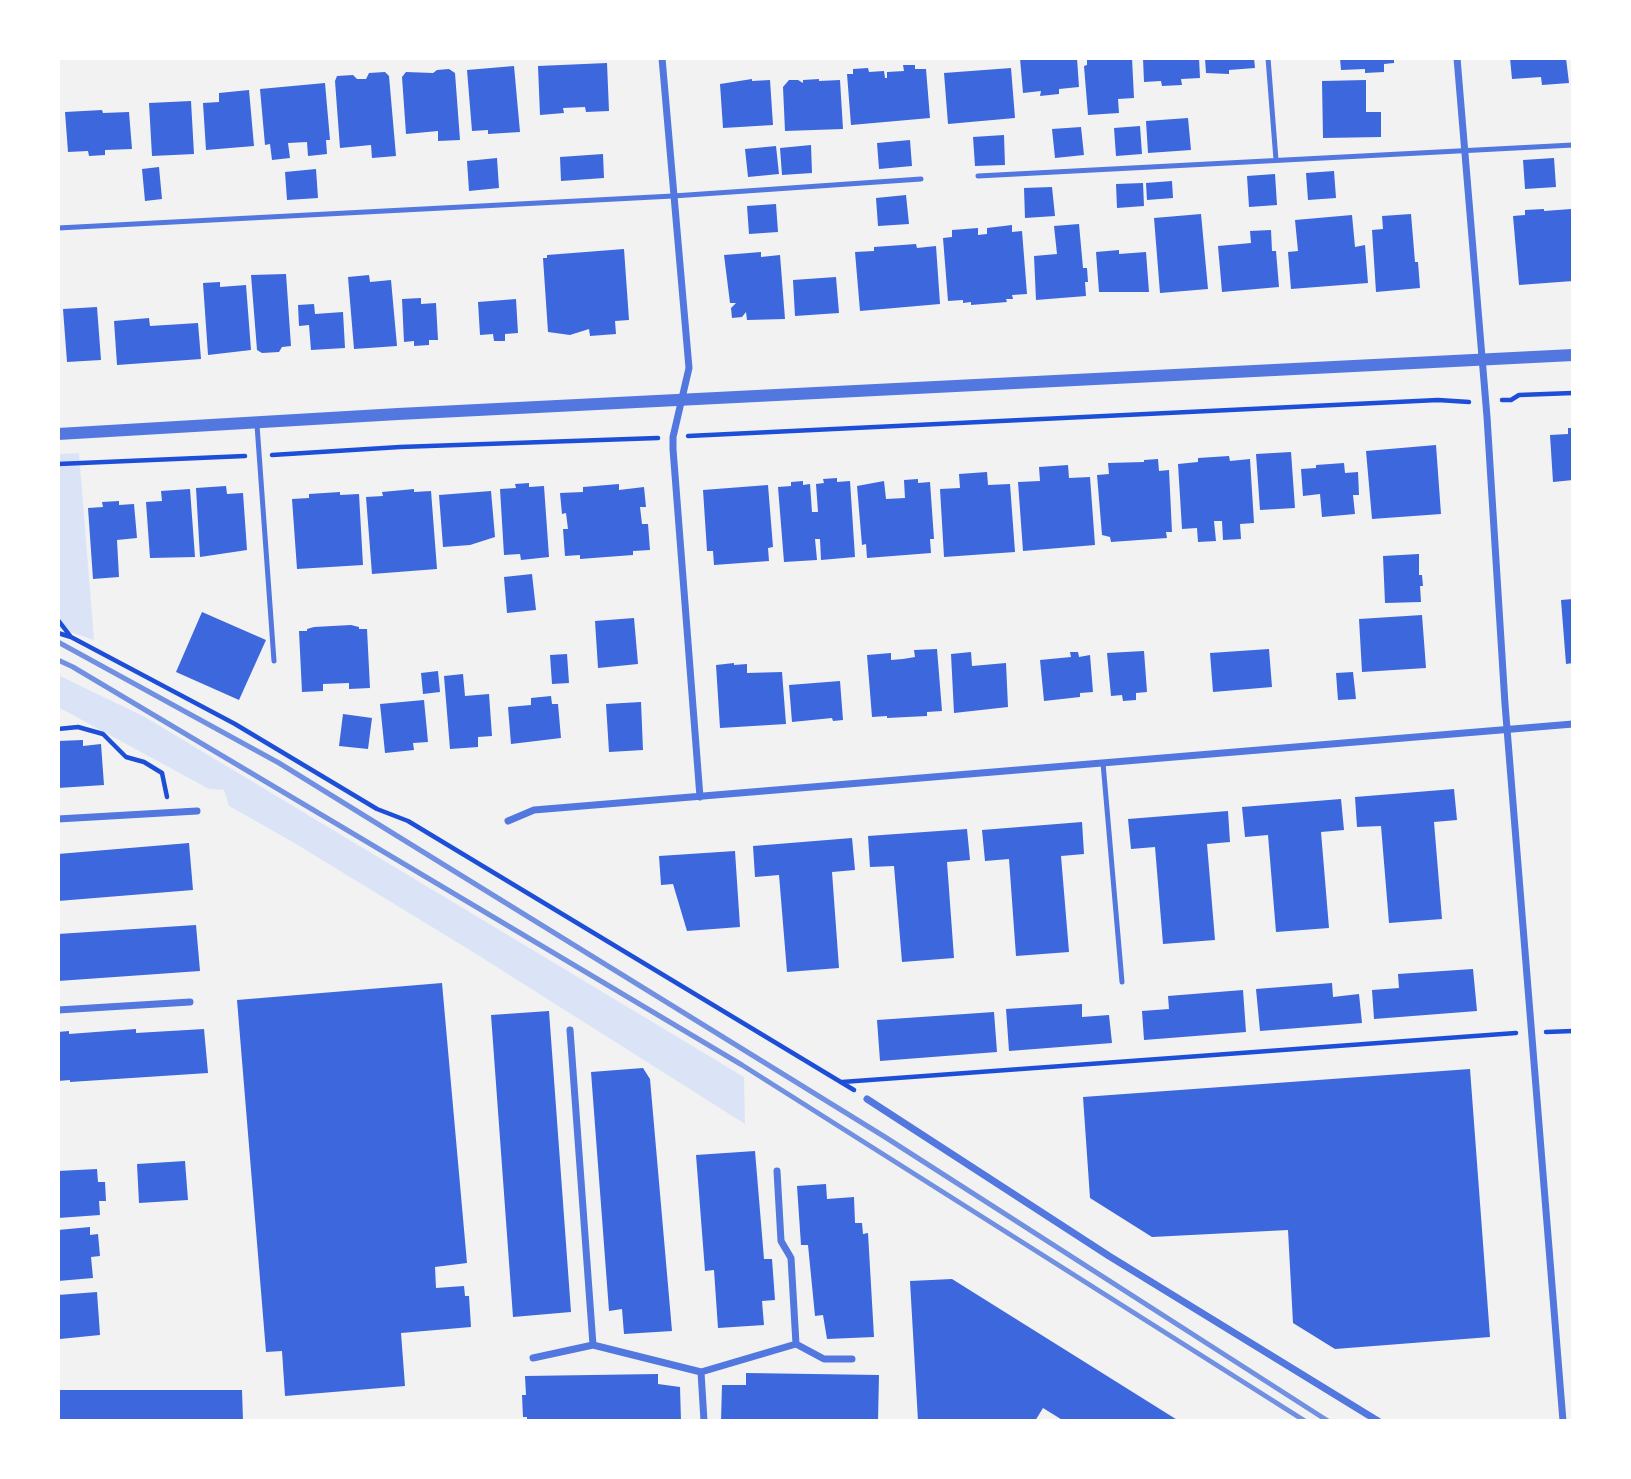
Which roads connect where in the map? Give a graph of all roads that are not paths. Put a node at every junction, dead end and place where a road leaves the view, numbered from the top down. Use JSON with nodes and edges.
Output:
{"nodes":[{"id":1,"x":662,"y":58,"type":"edge"},
{"id":2,"x":1268,"y":58,"type":"edge"},
{"id":3,"x":1457,"y":58,"type":"edge"},
{"id":4,"x":1573,"y":145,"type":"edge"},
{"id":5,"x":1465,"y":151,"type":"junction"},
{"id":6,"x":1276,"y":160,"type":"junction"},
{"id":7,"x":978,"y":176,"type":"dead end"},
{"id":8,"x":921,"y":179,"type":"dead end"},
{"id":9,"x":673,"y":196,"type":"junction"},
{"id":10,"x":58,"y":228,"type":"edge"},
{"id":11,"x":1573,"y":355,"type":"edge"},
{"id":12,"x":1482,"y":360,"type":"junction"},
{"id":13,"x":681,"y":399,"type":"junction"},
{"id":14,"x":257,"y":421,"type":"junction"},
{"id":15,"x":58,"y":434,"type":"edge"},
{"id":16,"x":274,"y":661,"type":"dead end"},
{"id":17,"x":1573,"y":724,"type":"edge"},
{"id":18,"x":1507,"y":730,"type":"junction"},
{"id":19,"x":1103,"y":763,"type":"junction"},
{"id":20,"x":700,"y":797,"type":"junction"},
{"id":21,"x":197,"y":811,"type":"dead end"},
{"id":22,"x":58,"y":819,"type":"edge"},
{"id":23,"x":508,"y":821,"type":"dead end"},
{"id":24,"x":1122,"y":982,"type":"dead end"},
{"id":25,"x":190,"y":1002,"type":"dead end"},
{"id":26,"x":58,"y":1010,"type":"edge"},
{"id":27,"x":570,"y":1030,"type":"dead end"},
{"id":28,"x":867,"y":1098,"type":"dead end"},
{"id":29,"x":777,"y":1171,"type":"dead end"},
{"id":30,"x":796,"y":1344,"type":"junction"},
{"id":31,"x":593,"y":1345,"type":"junction"},
{"id":32,"x":533,"y":1358,"type":"dead end"},
{"id":33,"x":852,"y":1359,"type":"dead end"},
{"id":34,"x":701,"y":1372,"type":"junction"},
{"id":35,"x":704,"y":1421,"type":"edge"},
{"id":36,"x":1378,"y":1421,"type":"edge"},
{"id":37,"x":1563,"y":1421,"type":"edge"}],
"edges":[{"from":1,"to":9,"type":"street"},
{"from":2,"to":6,"type":"lane"},
{"from":3,"to":5,"type":"street"},
{"from":4,"to":5,"type":"lane"},
{"from":5,"to":6,"type":"lane"},
{"from":5,"to":12,"type":"street"},
{"from":6,"to":7,"type":"lane"},
{"from":8,"to":9,"type":"lane"},
{"from":9,"to":10,"type":"lane"},
{"from":9,"to":13,"type":"street"},
{"from":11,"to":12,"type":"street"},
{"from":12,"to":13,"type":"street"},
{"from":12,"to":18,"type":"street"},
{"from":13,"to":14,"type":"street"},
{"from":13,"to":20,"type":"street"},
{"from":14,"to":15,"type":"street"},
{"from":14,"to":16,"type":"lane"},
{"from":17,"to":18,"type":"street"},
{"from":18,"to":19,"type":"street"},
{"from":18,"to":37,"type":"street"},
{"from":19,"to":20,"type":"street"},
{"from":19,"to":24,"type":"lane"},
{"from":20,"to":23,"type":"street"},
{"from":21,"to":22,"type":"street"},
{"from":25,"to":26,"type":"street"},
{"from":27,"to":31,"type":"street"},
{"from":28,"to":36,"type":"street"},
{"from":29,"to":30,"type":"street"},
{"from":30,"to":33,"type":"street"},
{"from":30,"to":34,"type":"street"},
{"from":31,"to":32,"type":"street"},
{"from":31,"to":34,"type":"street"},
{"from":34,"to":35,"type":"street"}]}
